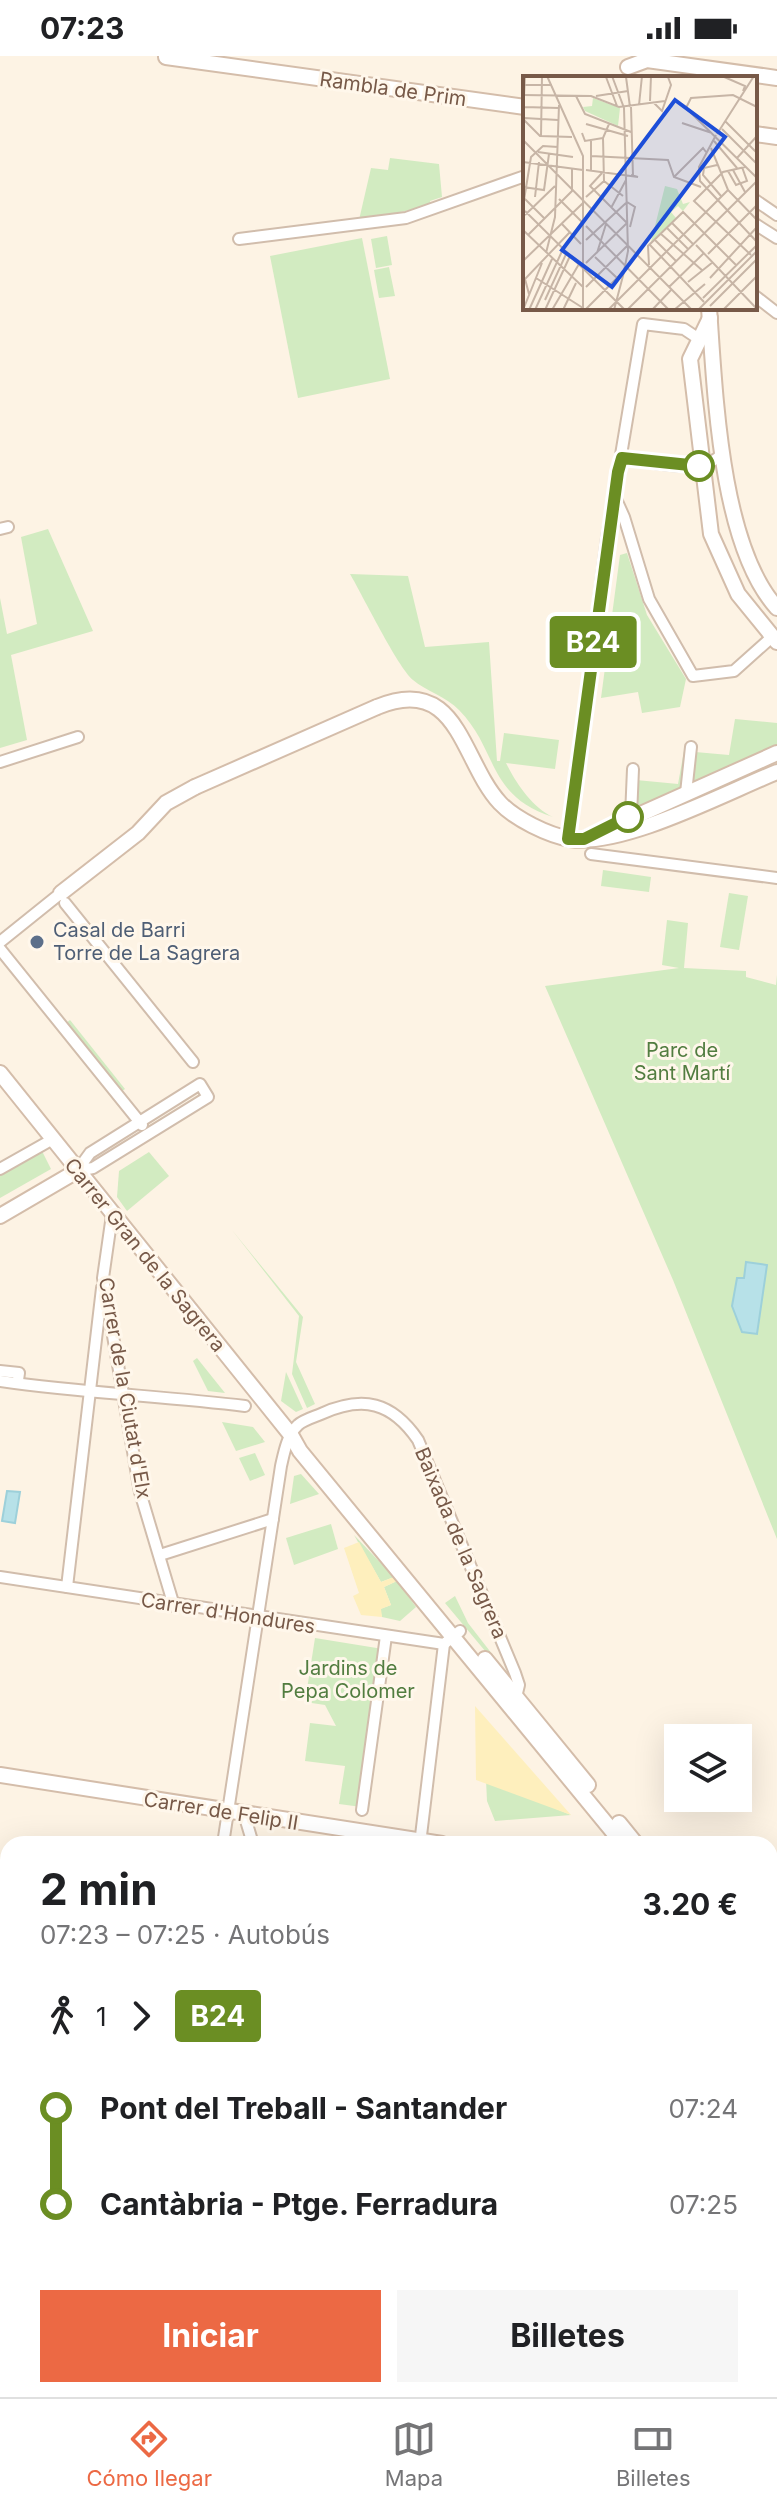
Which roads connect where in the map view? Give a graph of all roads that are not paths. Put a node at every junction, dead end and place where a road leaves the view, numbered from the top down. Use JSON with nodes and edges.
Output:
{"nodes":[{"id":1,"x":165,"y":56,"type":"edge"},
{"id":2,"x":625,"y":67,"type":"edge"},
{"id":3,"x":670,"y":68,"type":"edge"},
{"id":4,"x":756,"y":76,"type":"edge"},
{"id":5,"x":757,"y":76,"type":"edge"},
{"id":6,"x":777,"y":78,"type":"edge"},
{"id":7,"x":523,"y":107,"type":"edge"},
{"id":8,"x":757,"y":134,"type":"edge"},
{"id":9,"x":777,"y":137,"type":"edge"},
{"id":10,"x":523,"y":177,"type":"edge"},
{"id":11,"x":757,"y":201,"type":"edge"},
{"id":12,"x":777,"y":215,"type":"edge"},
{"id":13,"x":757,"y":225,"type":"edge"},
{"id":14,"x":777,"y":238,"type":"edge"},
{"id":15,"x":239,"y":239,"type":"dead end"},
{"id":16,"x":757,"y":298,"type":"edge"},
{"id":17,"x":709,"y":313,"type":"edge"},
{"id":18,"x":777,"y":313,"type":"edge"},
{"id":19,"x":699,"y":339,"type":"junction"},
{"id":20,"x":723,"y":452,"type":"junction"},
{"id":21,"x":622,"y":458,"type":"junction"},
{"id":22,"x":704,"y":465,"type":"junction"},
{"id":23,"x":615,"y":497,"type":"junction"},
{"id":24,"x":777,"y":608,"type":"edge"},
{"id":25,"x":775,"y":640,"type":"edge"},
{"id":26,"x":78,"y":737,"type":"dead end"},
{"id":27,"x":691,"y":747,"type":"dead end"},
{"id":28,"x":777,"y":753,"type":"edge"},
{"id":29,"x":0,"y":762,"type":"edge"},
{"id":30,"x":633,"y":769,"type":"dead end"},
{"id":31,"x":777,"y":772,"type":"edge"},
{"id":32,"x":686,"y":793,"type":"junction"},
{"id":33,"x":631,"y":816,"type":"junction"},
{"id":34,"x":568,"y":839,"type":"junction"},
{"id":35,"x":584,"y":839,"type":"junction"},
{"id":36,"x":591,"y":854,"type":"dead end"},
{"id":37,"x":777,"y":878,"type":"edge"},
{"id":38,"x":63,"y":898,"type":"junction"},
{"id":39,"x":0,"y":942,"type":"edge"},
{"id":40,"x":0,"y":949,"type":"edge"},
{"id":41,"x":193,"y":1062,"type":"dead end"},
{"id":42,"x":0,"y":1073,"type":"edge"},
{"id":43,"x":140,"y":1121,"type":"junction"},
{"id":44,"x":148,"y":1133,"type":"junction"},
{"id":45,"x":53,"y":1139,"type":"junction"},
{"id":46,"x":0,"y":1169,"type":"edge"},
{"id":47,"x":77,"y":1171,"type":"junction"},
{"id":48,"x":112,"y":1215,"type":"junction"},
{"id":49,"x":0,"y":1216,"type":"edge"},
{"id":50,"x":103,"y":1278,"type":"junction"},
{"id":51,"x":0,"y":1371,"type":"edge"},
{"id":52,"x":0,"y":1379,"type":"edge"},
{"id":53,"x":91,"y":1391,"type":"junction"},
{"id":54,"x":124,"y":1392,"type":"junction"},
{"id":55,"x":245,"y":1406,"type":"dead end"},
{"id":56,"x":291,"y":1435,"type":"junction"},
{"id":57,"x":273,"y":1519,"type":"junction"},
{"id":58,"x":160,"y":1555,"type":"junction"},
{"id":59,"x":0,"y":1577,"type":"edge"},
{"id":60,"x":67,"y":1587,"type":"junction"},
{"id":61,"x":174,"y":1606,"type":"junction"},
{"id":62,"x":259,"y":1618,"type":"junction"},
{"id":63,"x":386,"y":1636,"type":"junction"},
{"id":64,"x":452,"y":1637,"type":"junction"},
{"id":65,"x":516,"y":1697,"type":"junction"},
{"id":66,"x":0,"y":1775,"type":"edge"},
{"id":67,"x":362,"y":1810,"type":"dead end"},
{"id":68,"x":227,"y":1811,"type":"junction"},
{"id":69,"x":244,"y":1814,"type":"junction"},
{"id":70,"x":224,"y":1836,"type":"edge"},
{"id":71,"x":251,"y":1836,"type":"edge"},
{"id":72,"x":382,"y":1836,"type":"edge"},
{"id":73,"x":421,"y":1836,"type":"edge"},
{"id":74,"x":618,"y":1836,"type":"edge"},
{"id":75,"x":619,"y":1836,"type":"edge"}],
"edges":[{"from":1,"to":7,"type":"street","name":"Rambla de Prim"},
{"from":2,"to":3,"type":"street"},
{"from":3,"to":4,"type":"street"},
{"from":5,"to":6,"type":"street"},
{"from":8,"to":9,"type":"street"},
{"from":10,"to":15,"type":"street"},
{"from":11,"to":12,"type":"street"},
{"from":13,"to":14,"type":"street"},
{"from":16,"to":18,"type":"street"},
{"from":17,"to":19,"type":"street"},
{"from":17,"to":20,"type":"street"},
{"from":19,"to":21,"type":"street"},
{"from":19,"to":22,"type":"street"},
{"from":20,"to":22,"type":"street"},
{"from":20,"to":24,"type":"street"},
{"from":21,"to":22,"type":"street"},
{"from":21,"to":23,"type":"street"},
{"from":22,"to":25,"type":"street"},
{"from":23,"to":25,"type":"street"},
{"from":23,"to":34,"type":"street"},
{"from":26,"to":29,"type":"street"},
{"from":27,"to":32,"type":"street"},
{"from":28,"to":32,"type":"street"},
{"from":30,"to":33,"type":"street"},
{"from":31,"to":35,"type":"street"},
{"from":32,"to":33,"type":"street"},
{"from":33,"to":35,"type":"street"},
{"from":34,"to":35,"type":"street"},
{"from":34,"to":38,"type":"street","bridge":true},
{"from":36,"to":37,"type":"street"},
{"from":38,"to":39,"type":"street"},
{"from":38,"to":41,"type":"street"},
{"from":40,"to":43,"type":"street"},
{"from":42,"to":45,"type":"street","name":"Carrer Gran de la Sagrera"},
{"from":43,"to":44,"type":"street"},
{"from":43,"to":44,"type":"street"},
{"from":43,"to":47,"type":"street"},
{"from":44,"to":47,"type":"street"},
{"from":45,"to":46,"type":"street"},
{"from":45,"to":47,"type":"street","name":"Carrer Gran de la Sagrera"},
{"from":47,"to":48,"type":"street","name":"Carrer Gran de la Sagrera"},
{"from":47,"to":49,"type":"street"},
{"from":48,"to":50,"type":"street","name":"Carrer de la Ciutat d'Elx"},
{"from":48,"to":56,"type":"street","name":"Carrer Gran de la Sagrera"},
{"from":50,"to":53,"type":"street"},
{"from":50,"to":54,"type":"street","name":"Carrer de la Ciutat d'Elx"},
{"from":51,"to":52,"type":"street"},
{"from":52,"to":53,"type":"street"},
{"from":53,"to":54,"type":"street"},
{"from":53,"to":60,"type":"street"},
{"from":54,"to":55,"type":"street"},
{"from":54,"to":58,"type":"street","name":"Carrer de la Ciutat d'Elx"},
{"from":56,"to":57,"type":"street"},
{"from":56,"to":64,"type":"street","name":"Carrer Gran de la Sagrera"},
{"from":56,"to":65,"type":"street","name":"Baixada de la Sagrera"},
{"from":57,"to":58,"type":"street"},
{"from":57,"to":62,"type":"street"},
{"from":58,"to":61,"type":"street","name":"Carrer de la Ciutat d'Elx"},
{"from":59,"to":60,"type":"street","name":"Carrer d'Hondures"},
{"from":60,"to":61,"type":"street","name":"Carrer d'Hondures"},
{"from":61,"to":62,"type":"street","name":"Carrer d'Hondures"},
{"from":62,"to":63,"type":"street","name":"Carrer d'Hondures"},
{"from":62,"to":68,"type":"street"},
{"from":63,"to":64,"type":"street","name":"Carrer d'Hondures"},
{"from":63,"to":67,"type":"street"},
{"from":64,"to":65,"type":"street","name":"Carrer Gran de la Sagrera"},
{"from":64,"to":73,"type":"street"},
{"from":64,"to":74,"type":"street","name":"Carrer Gran de la Sagrera"},
{"from":65,"to":75,"type":"street","name":"Carrer Gran de la Sagrera"},
{"from":66,"to":68,"type":"street","name":"Carrer de Felip II"},
{"from":68,"to":69,"type":"street","name":"Carrer de Felip II"},
{"from":68,"to":70,"type":"street"},
{"from":69,"to":71,"type":"street"},
{"from":69,"to":72,"type":"street","name":"Carrer de Felip II"}]}
